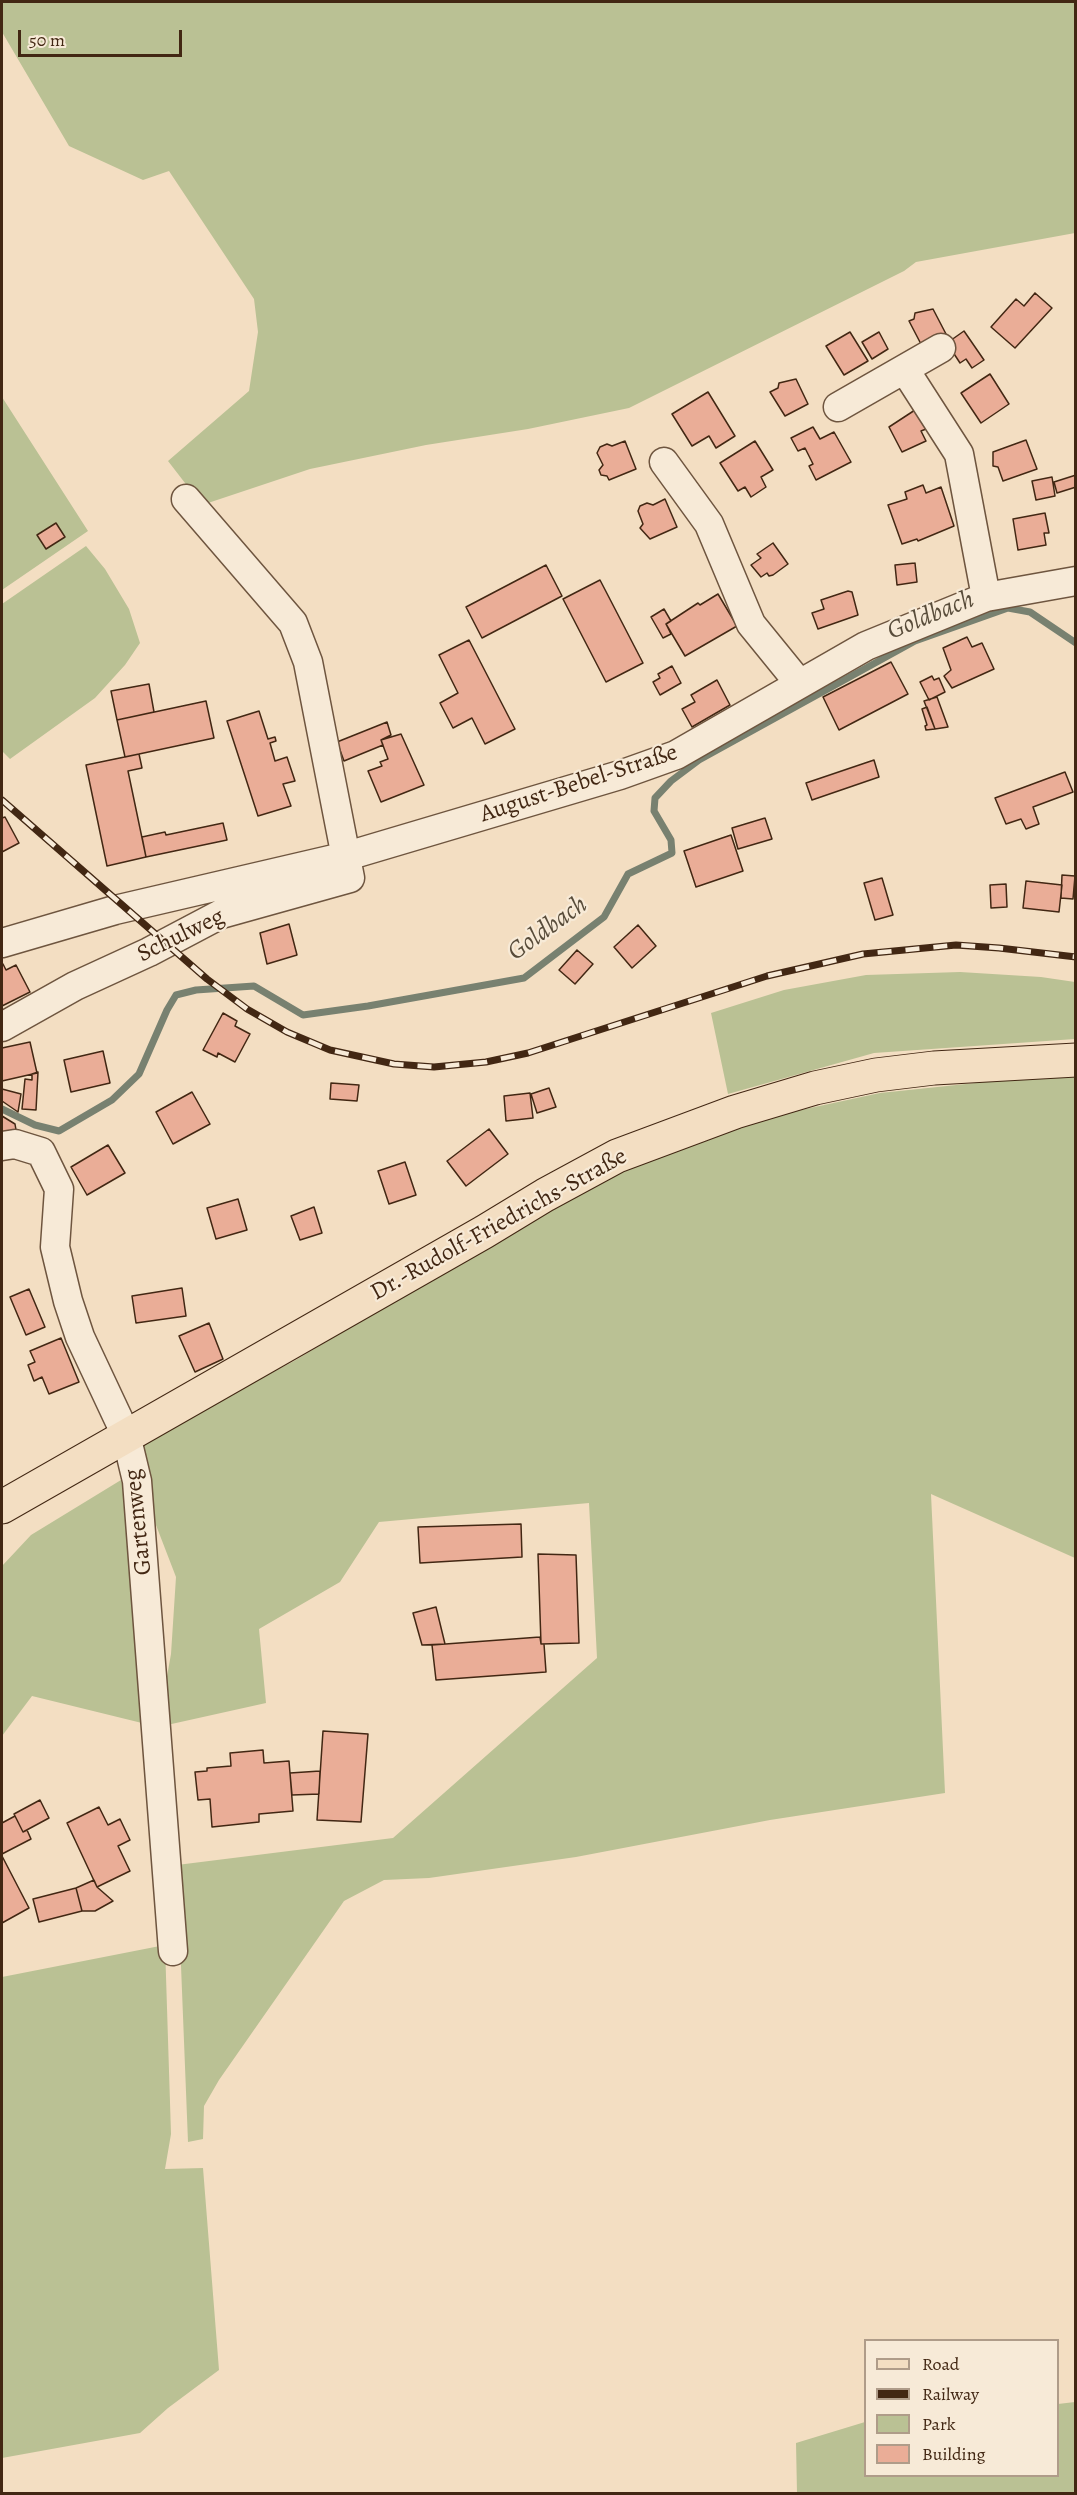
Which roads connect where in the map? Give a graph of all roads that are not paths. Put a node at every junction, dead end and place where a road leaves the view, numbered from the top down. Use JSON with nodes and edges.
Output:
{"nodes":[{"id":1,"x":941,"y":348,"type":"dead end"},
{"id":2,"x":905,"y":370,"type":"junction"},
{"id":3,"x":838,"y":407,"type":"dead end"},
{"id":4,"x":664,"y":462,"type":"dead end"},
{"id":5,"x":186,"y":499,"type":"dead end"},
{"id":6,"x":1076,"y":581,"type":"edge"},
{"id":7,"x":986,"y":597,"type":"junction"},
{"id":8,"x":800,"y":683,"type":"junction"},
{"id":9,"x":347,"y":856,"type":"junction"},
{"id":10,"x":2,"y":943,"type":"edge"},
{"id":11,"x":2,"y":1027,"type":"edge"},
{"id":12,"x":1076,"y":1060,"type":"edge"},
{"id":13,"x":2,"y":1146,"type":"edge"},
{"id":14,"x":126,"y":1435,"type":"junction"},
{"id":15,"x":2,"y":1507,"type":"edge"},
{"id":16,"x":173,"y":1951,"type":"dead end"}],
"edges":[{"from":1,"to":2,"type":"street"},
{"from":2,"to":3,"type":"street"},
{"from":2,"to":7,"type":"street"},
{"from":4,"to":8,"type":"street"},
{"from":5,"to":9,"type":"street"},
{"from":6,"to":7,"type":"street","name":"August-Bebel-Straße"},
{"from":7,"to":8,"type":"street","name":"August-Bebel-Straße"},
{"from":8,"to":9,"type":"street","name":"August-Bebel-Straße"},
{"from":9,"to":10,"type":"street","name":"August-Bebel-Straße"},
{"from":9,"to":11,"type":"street","name":"Schulweg"},
{"from":12,"to":14,"type":"main road","name":"Dr.-Rudolf-Friedrichs-Straße"},
{"from":13,"to":14,"type":"street","name":"Gartenweg"},
{"from":14,"to":15,"type":"main road","name":"Dr.-Rudolf-Friedrichs-Straße"},
{"from":14,"to":16,"type":"street","name":"Gartenweg"}]}
